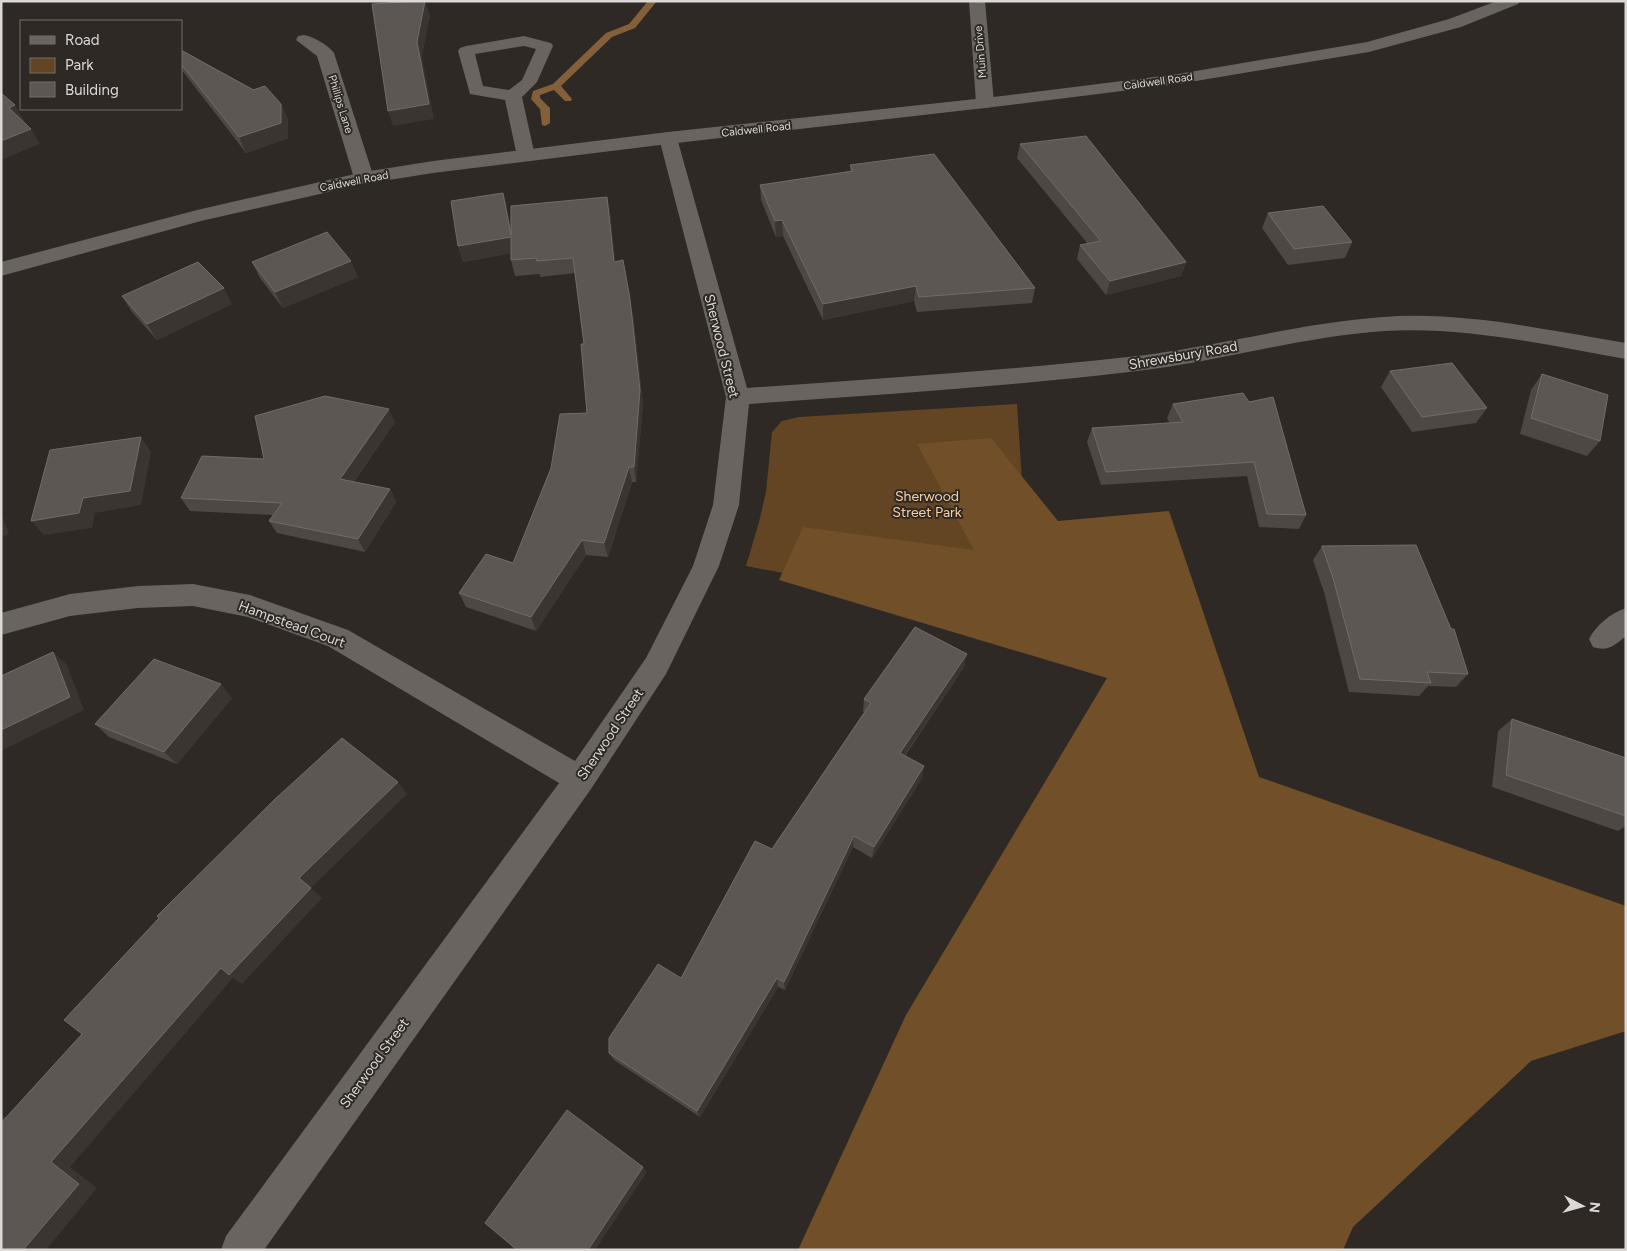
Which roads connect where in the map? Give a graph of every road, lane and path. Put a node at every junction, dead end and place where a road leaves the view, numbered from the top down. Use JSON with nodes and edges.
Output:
{"nodes":[{"id":1,"x":977,"y":1,"type":"edge"},
{"id":2,"x":1512,"y":1,"type":"edge"},
{"id":3,"x":304,"y":40,"type":"dead end"},
{"id":4,"x":513,"y":96,"type":"junction"},
{"id":5,"x":985,"y":103,"type":"junction"},
{"id":6,"x":668,"y":138,"type":"junction"},
{"id":7,"x":526,"y":156,"type":"junction"},
{"id":8,"x":364,"y":178,"type":"junction"},
{"id":9,"x":1,"y":269,"type":"edge"},
{"id":10,"x":1626,"y":351,"type":"edge"},
{"id":11,"x":738,"y":397,"type":"junction"},
{"id":12,"x":1626,"y":620,"type":"edge"},
{"id":13,"x":1,"y":624,"type":"edge"},
{"id":14,"x":1602,"y":639,"type":"dead end"},
{"id":15,"x":580,"y":779,"type":"junction"},
{"id":16,"x":240,"y":1250,"type":"edge"}],
"edges":[{"from":1,"to":5,"type":"street","name":"Muin Drive"},
{"from":2,"to":5,"type":"street","name":"Caldwell Road"},
{"from":3,"to":8,"type":"street","name":"Phillips Lane"},
{"from":4,"to":4,"type":"lane"},
{"from":4,"to":7,"type":"lane"},
{"from":5,"to":6,"type":"street","name":"Caldwell Road"},
{"from":6,"to":7,"type":"street","name":"Caldwell Road"},
{"from":6,"to":11,"type":"street","name":"Sherwood Street"},
{"from":7,"to":8,"type":"street","name":"Caldwell Road"},
{"from":8,"to":9,"type":"street","name":"Caldwell Road"},
{"from":10,"to":11,"type":"street","name":"Shrewsbury Road"},
{"from":11,"to":15,"type":"street","name":"Sherwood Street"},
{"from":12,"to":14,"type":"street"},
{"from":13,"to":15,"type":"street","name":"Hampstead Court"},
{"from":15,"to":16,"type":"street","name":"Sherwood Street"}]}
